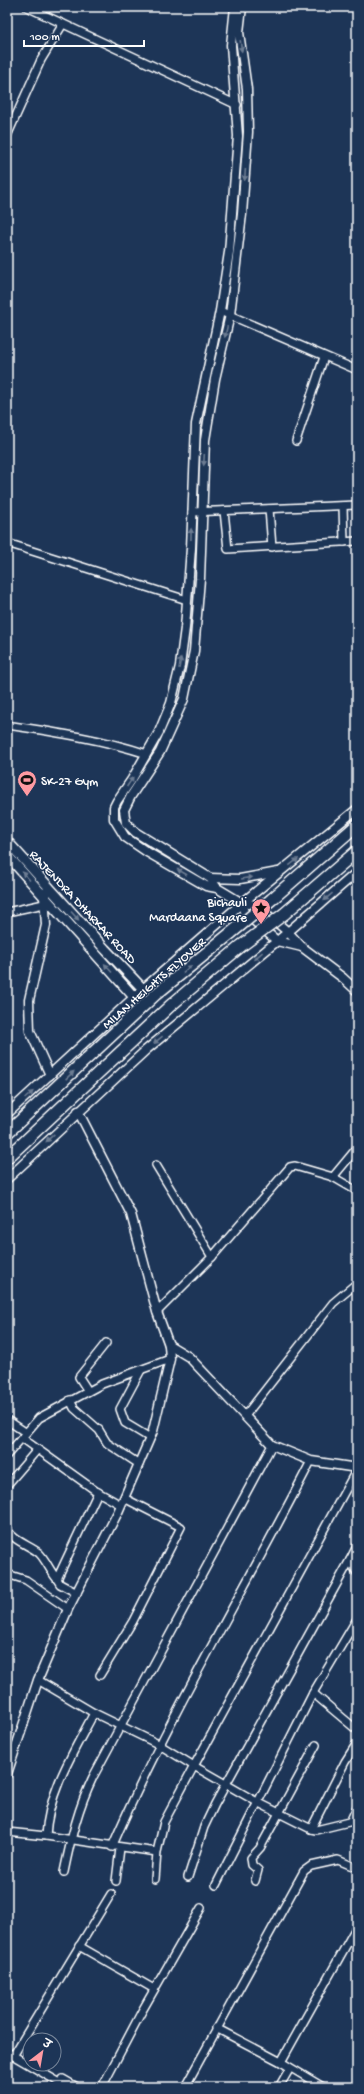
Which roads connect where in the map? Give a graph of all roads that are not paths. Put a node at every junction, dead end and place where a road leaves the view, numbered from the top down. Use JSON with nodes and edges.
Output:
{"nodes":[{"id":1,"x":27,"y":7,"type":"edge"},
{"id":2,"x":235,"y":7,"type":"edge"},
{"id":3,"x":242,"y":7,"type":"edge"},
{"id":4,"x":63,"y":24,"type":"junction"},
{"id":5,"x":237,"y":105,"type":"junction"},
{"id":6,"x":7,"y":136,"type":"edge"},
{"id":7,"x":220,"y":311,"type":"junction"},
{"id":8,"x":230,"y":315,"type":"junction"},
{"id":9,"x":324,"y":357,"type":"junction"},
{"id":10,"x":357,"y":370,"type":"edge"},
{"id":11,"x":204,"y":383,"type":"junction"},
{"id":12,"x":214,"y":384,"type":"junction"},
{"id":13,"x":296,"y":441,"type":"dead end"},
{"id":14,"x":357,"y":505,"type":"edge"},
{"id":15,"x":343,"y":506,"type":"junction"},
{"id":16,"x":269,"y":509,"type":"junction"},
{"id":17,"x":202,"y":511,"type":"junction"},
{"id":18,"x":224,"y":511,"type":"junction"},
{"id":19,"x":192,"y":512,"type":"junction"},
{"id":20,"x":357,"y":541,"type":"edge"},
{"id":21,"x":344,"y":542,"type":"junction"},
{"id":22,"x":7,"y":543,"type":"edge"},
{"id":23,"x":272,"y":546,"type":"junction"},
{"id":24,"x":188,"y":585,"type":"junction"},
{"id":25,"x":199,"y":586,"type":"junction"},
{"id":26,"x":187,"y":600,"type":"junction"},
{"id":27,"x":7,"y":725,"type":"edge"},
{"id":28,"x":147,"y":754,"type":"junction"},
{"id":29,"x":357,"y":809,"type":"edge"},
{"id":30,"x":357,"y":825,"type":"edge"},
{"id":31,"x":7,"y":841,"type":"edge"},
{"id":32,"x":357,"y":851,"type":"edge"},
{"id":33,"x":7,"y":855,"type":"edge"},
{"id":34,"x":283,"y":870,"type":"junction"},
{"id":35,"x":357,"y":872,"type":"edge"},
{"id":36,"x":210,"y":878,"type":"junction"},
{"id":37,"x":49,"y":887,"type":"junction"},
{"id":38,"x":217,"y":888,"type":"junction"},
{"id":39,"x":44,"y":900,"type":"junction"},
{"id":40,"x":242,"y":903,"type":"junction"},
{"id":41,"x":8,"y":911,"type":"edge"},
{"id":42,"x":288,"y":932,"type":"junction"},
{"id":43,"x":277,"y":941,"type":"junction"},
{"id":44,"x":302,"y":947,"type":"junction"},
{"id":45,"x":143,"y":988,"type":"junction"},
{"id":46,"x":357,"y":991,"type":"edge"},
{"id":47,"x":134,"y":997,"type":"junction"},
{"id":48,"x":50,"y":1075,"type":"junction"},
{"id":49,"x":78,"y":1111,"type":"junction"},
{"id":50,"x":7,"y":1114,"type":"edge"},
{"id":51,"x":7,"y":1133,"type":"edge"},
{"id":52,"x":357,"y":1148,"type":"edge"},
{"id":53,"x":7,"y":1158,"type":"edge"},
{"id":54,"x":156,"y":1165,"type":"dead end"},
{"id":55,"x":333,"y":1177,"type":"junction"},
{"id":56,"x":7,"y":1179,"type":"edge"},
{"id":57,"x":357,"y":1191,"type":"edge"},
{"id":58,"x":212,"y":1256,"type":"junction"},
{"id":59,"x":357,"y":1283,"type":"edge"},
{"id":60,"x":156,"y":1312,"type":"junction"},
{"id":61,"x":106,"y":1343,"type":"dead end"},
{"id":62,"x":169,"y":1345,"type":"junction"},
{"id":63,"x":170,"y":1359,"type":"junction"},
{"id":64,"x":142,"y":1370,"type":"junction"},
{"id":65,"x":88,"y":1391,"type":"junction"},
{"id":66,"x":70,"y":1400,"type":"junction"},
{"id":67,"x":245,"y":1416,"type":"junction"},
{"id":68,"x":7,"y":1420,"type":"edge"},
{"id":69,"x":24,"y":1435,"type":"junction"},
{"id":70,"x":150,"y":1438,"type":"junction"},
{"id":71,"x":272,"y":1445,"type":"junction"},
{"id":72,"x":37,"y":1450,"type":"junction"},
{"id":73,"x":7,"y":1456,"type":"edge"},
{"id":74,"x":311,"y":1461,"type":"junction"},
{"id":75,"x":139,"y":1464,"type":"junction"},
{"id":76,"x":357,"y":1469,"type":"edge"},
{"id":77,"x":7,"y":1485,"type":"edge"},
{"id":78,"x":98,"y":1492,"type":"junction"},
{"id":79,"x":123,"y":1501,"type":"junction"},
{"id":80,"x":7,"y":1529,"type":"edge"},
{"id":81,"x":357,"y":1546,"type":"edge"},
{"id":82,"x":350,"y":1560,"type":"junction"},
{"id":83,"x":357,"y":1573,"type":"edge"},
{"id":84,"x":7,"y":1574,"type":"edge"},
{"id":85,"x":57,"y":1579,"type":"junction"},
{"id":86,"x":77,"y":1593,"type":"junction"},
{"id":87,"x":68,"y":1609,"type":"junction"},
{"id":88,"x":357,"y":1618,"type":"edge"},
{"id":89,"x":100,"y":1675,"type":"dead end"},
{"id":90,"x":38,"y":1680,"type":"junction"},
{"id":91,"x":313,"y":1693,"type":"junction"},
{"id":92,"x":94,"y":1713,"type":"junction"},
{"id":93,"x":120,"y":1724,"type":"junction"},
{"id":94,"x":357,"y":1730,"type":"edge"},
{"id":95,"x":357,"y":1743,"type":"edge"},
{"id":96,"x":158,"y":1744,"type":"junction"},
{"id":97,"x":316,"y":1745,"type":"dead end"},
{"id":98,"x":194,"y":1766,"type":"junction"},
{"id":99,"x":7,"y":1774,"type":"edge"},
{"id":100,"x":226,"y":1785,"type":"junction"},
{"id":101,"x":257,"y":1802,"type":"junction"},
{"id":102,"x":357,"y":1807,"type":"edge"},
{"id":103,"x":278,"y":1813,"type":"junction"},
{"id":104,"x":354,"y":1820,"type":"edge"},
{"id":105,"x":311,"y":1829,"type":"junction"},
{"id":106,"x":7,"y":1832,"type":"edge"},
{"id":107,"x":46,"y":1836,"type":"junction"},
{"id":108,"x":70,"y":1839,"type":"junction"},
{"id":109,"x":116,"y":1847,"type":"junction"},
{"id":110,"x":157,"y":1852,"type":"junction"},
{"id":111,"x":357,"y":1868,"type":"edge"},
{"id":112,"x":64,"y":1872,"type":"dead end"},
{"id":113,"x":188,"y":1877,"type":"dead end"},
{"id":114,"x":155,"y":1879,"type":"dead end"},
{"id":115,"x":116,"y":1881,"type":"dead end"},
{"id":116,"x":255,"y":1881,"type":"dead end"},
{"id":117,"x":216,"y":1885,"type":"dead end"},
{"id":118,"x":110,"y":1894,"type":"dead end"},
{"id":119,"x":202,"y":1908,"type":"dead end"},
{"id":120,"x":357,"y":1926,"type":"edge"},
{"id":121,"x":79,"y":1946,"type":"junction"},
{"id":122,"x":154,"y":1989,"type":"junction"},
{"id":123,"x":216,"y":2028,"type":"junction"},
{"id":124,"x":7,"y":2047,"type":"edge"},
{"id":125,"x":12,"y":2053,"type":"edge"},
{"id":126,"x":22,"y":2057,"type":"edge"},
{"id":127,"x":281,"y":2062,"type":"junction"},
{"id":128,"x":290,"y":2068,"type":"junction"},
{"id":129,"x":51,"y":2072,"type":"edge"},
{"id":130,"x":67,"y":2087,"type":"edge"},
{"id":131,"x":77,"y":2087,"type":"edge"},
{"id":132,"x":102,"y":2087,"type":"edge"},
{"id":133,"x":185,"y":2087,"type":"edge"},
{"id":134,"x":279,"y":2087,"type":"edge"},
{"id":135,"x":323,"y":2087,"type":"edge"}],
"edges":[{"from":1,"to":4,"type":"street"},
{"from":2,"to":5,"type":"street"},
{"from":3,"to":8,"type":"street","one_way":true},
{"from":4,"to":5,"type":"street"},
{"from":4,"to":6,"type":"street"},
{"from":5,"to":7,"type":"street"},
{"from":7,"to":8,"type":"street"},
{"from":7,"to":11,"type":"street"},
{"from":8,"to":9,"type":"street"},
{"from":8,"to":12,"type":"street","one_way":true},
{"from":9,"to":10,"type":"street"},
{"from":9,"to":13,"type":"street"},
{"from":11,"to":12,"type":"street"},
{"from":11,"to":19,"type":"street"},
{"from":12,"to":17,"type":"street","one_way":true},
{"from":14,"to":15,"type":"street"},
{"from":15,"to":16,"type":"street"},
{"from":15,"to":21,"type":"street"},
{"from":16,"to":18,"type":"street"},
{"from":16,"to":23,"type":"street"},
{"from":17,"to":18,"type":"street"},
{"from":17,"to":19,"type":"street"},
{"from":17,"to":25,"type":"street"},
{"from":18,"to":23,"type":"street"},
{"from":24,"to":19,"type":"street","one_way":true},
{"from":20,"to":21,"type":"street"},
{"from":21,"to":23,"type":"street"},
{"from":22,"to":26,"type":"street"},
{"from":24,"to":25,"type":"street"},
{"from":24,"to":26,"type":"street"},
{"from":25,"to":36,"type":"street"},
{"from":28,"to":26,"type":"street","one_way":true},
{"from":27,"to":28,"type":"street"},
{"from":38,"to":28,"type":"street","one_way":true},
{"from":34,"to":29,"type":"street","one_way":true},
{"from":51,"to":30,"type":"highway","name":"MILAN HEIGHTS FLYOVER","one_way":true,"bridge":true},
{"from":31,"to":37,"type":"main road","name":"RAJENDRA DHARKAR ROAD"},
{"from":32,"to":53,"type":"highway","bridge":true},
{"from":39,"to":33,"type":"main road","name":"RAJENDRA DHARKAR ROAD","one_way":true},
{"from":36,"to":34,"type":"street","one_way":true},
{"from":34,"to":40,"type":"street"},
{"from":35,"to":42,"type":"street","one_way":true},
{"from":36,"to":38,"type":"street"},
{"from":37,"to":39,"type":"street"},
{"from":37,"to":45,"type":"main road","name":"RAJENDRA DHARKAR ROAD","one_way":true},
{"from":38,"to":40,"type":"street"},
{"from":39,"to":41,"type":"street"},
{"from":47,"to":39,"type":"main road","name":"RAJENDRA DHARKAR ROAD","one_way":true},
{"from":39,"to":48,"type":"street"},
{"from":40,"to":42,"type":"street"},
{"from":40,"to":43,"type":"street"},
{"from":40,"to":45,"type":"street"},
{"from":42,"to":43,"type":"street"},
{"from":42,"to":44,"type":"street"},
{"from":43,"to":44,"type":"street"},
{"from":43,"to":49,"type":"street","one_way":true},
{"from":44,"to":46,"type":"street"},
{"from":45,"to":47,"type":"street"},
{"from":47,"to":48,"type":"street"},
{"from":50,"to":48,"type":"street","one_way":true},
{"from":49,"to":56,"type":"street","one_way":true},
{"from":49,"to":60,"type":"street"},
{"from":52,"to":55,"type":"street"},
{"from":54,"to":58,"type":"street"},
{"from":55,"to":57,"type":"street"},
{"from":55,"to":58,"type":"street"},
{"from":58,"to":60,"type":"street"},
{"from":59,"to":67,"type":"street"},
{"from":60,"to":62,"type":"street"},
{"from":61,"to":65,"type":"street"},
{"from":62,"to":63,"type":"street"},
{"from":62,"to":67,"type":"street"},
{"from":63,"to":64,"type":"street"},
{"from":63,"to":70,"type":"street"},
{"from":64,"to":65,"type":"street"},
{"from":64,"to":70,"type":"street"},
{"from":65,"to":66,"type":"street"},
{"from":66,"to":69,"type":"street"},
{"from":66,"to":75,"type":"street"},
{"from":67,"to":71,"type":"street"},
{"from":68,"to":69,"type":"street"},
{"from":69,"to":72,"type":"street"},
{"from":69,"to":73,"type":"street"},
{"from":70,"to":75,"type":"street"},
{"from":71,"to":74,"type":"street"},
{"from":71,"to":93,"type":"street"},
{"from":72,"to":77,"type":"street"},
{"from":72,"to":78,"type":"street"},
{"from":74,"to":76,"type":"street"},
{"from":74,"to":96,"type":"street"},
{"from":75,"to":79,"type":"street"},
{"from":76,"to":98,"type":"street"},
{"from":78,"to":79,"type":"street"},
{"from":78,"to":85,"type":"street"},
{"from":79,"to":86,"type":"street"},
{"from":79,"to":89,"type":"street"},
{"from":80,"to":85,"type":"street"},
{"from":81,"to":82,"type":"street"},
{"from":82,"to":83,"type":"street"},
{"from":82,"to":100,"type":"street"},
{"from":84,"to":87,"type":"street"},
{"from":85,"to":86,"type":"street"},
{"from":86,"to":87,"type":"street"},
{"from":87,"to":90,"type":"street"},
{"from":88,"to":91,"type":"street"},
{"from":90,"to":92,"type":"street"},
{"from":90,"to":99,"type":"street"},
{"from":91,"to":94,"type":"street"},
{"from":91,"to":101,"type":"street"},
{"from":92,"to":93,"type":"street"},
{"from":92,"to":107,"type":"street"},
{"from":93,"to":96,"type":"street"},
{"from":93,"to":108,"type":"street"},
{"from":95,"to":105,"type":"street"},
{"from":96,"to":98,"type":"street"},
{"from":96,"to":109,"type":"street"},
{"from":97,"to":103,"type":"street"},
{"from":98,"to":100,"type":"street"},
{"from":98,"to":110,"type":"street"},
{"from":100,"to":101,"type":"street"},
{"from":100,"to":113,"type":"street"},
{"from":101,"to":103,"type":"street"},
{"from":101,"to":117,"type":"street"},
{"from":102,"to":104,"type":"street"},
{"from":103,"to":105,"type":"street"},
{"from":103,"to":116,"type":"street"},
{"from":104,"to":105,"type":"street"},
{"from":106,"to":107,"type":"street"},
{"from":107,"to":108,"type":"street"},
{"from":108,"to":109,"type":"street"},
{"from":108,"to":112,"type":"street"},
{"from":109,"to":110,"type":"street"},
{"from":109,"to":115,"type":"street"},
{"from":110,"to":114,"type":"street"},
{"from":111,"to":123,"type":"street"},
{"from":118,"to":121,"type":"street"},
{"from":119,"to":122,"type":"street"},
{"from":120,"to":127,"type":"street"},
{"from":121,"to":122,"type":"street"},
{"from":121,"to":125,"type":"street"},
{"from":122,"to":132,"type":"street"},
{"from":123,"to":127,"type":"street"},
{"from":123,"to":133,"type":"street"},
{"from":124,"to":125,"type":"street"},
{"from":125,"to":126,"type":"street"},
{"from":125,"to":130,"type":"street"},
{"from":127,"to":128,"type":"street"},
{"from":128,"to":134,"type":"street"},
{"from":128,"to":135,"type":"street"},
{"from":129,"to":131,"type":"street"}]}
